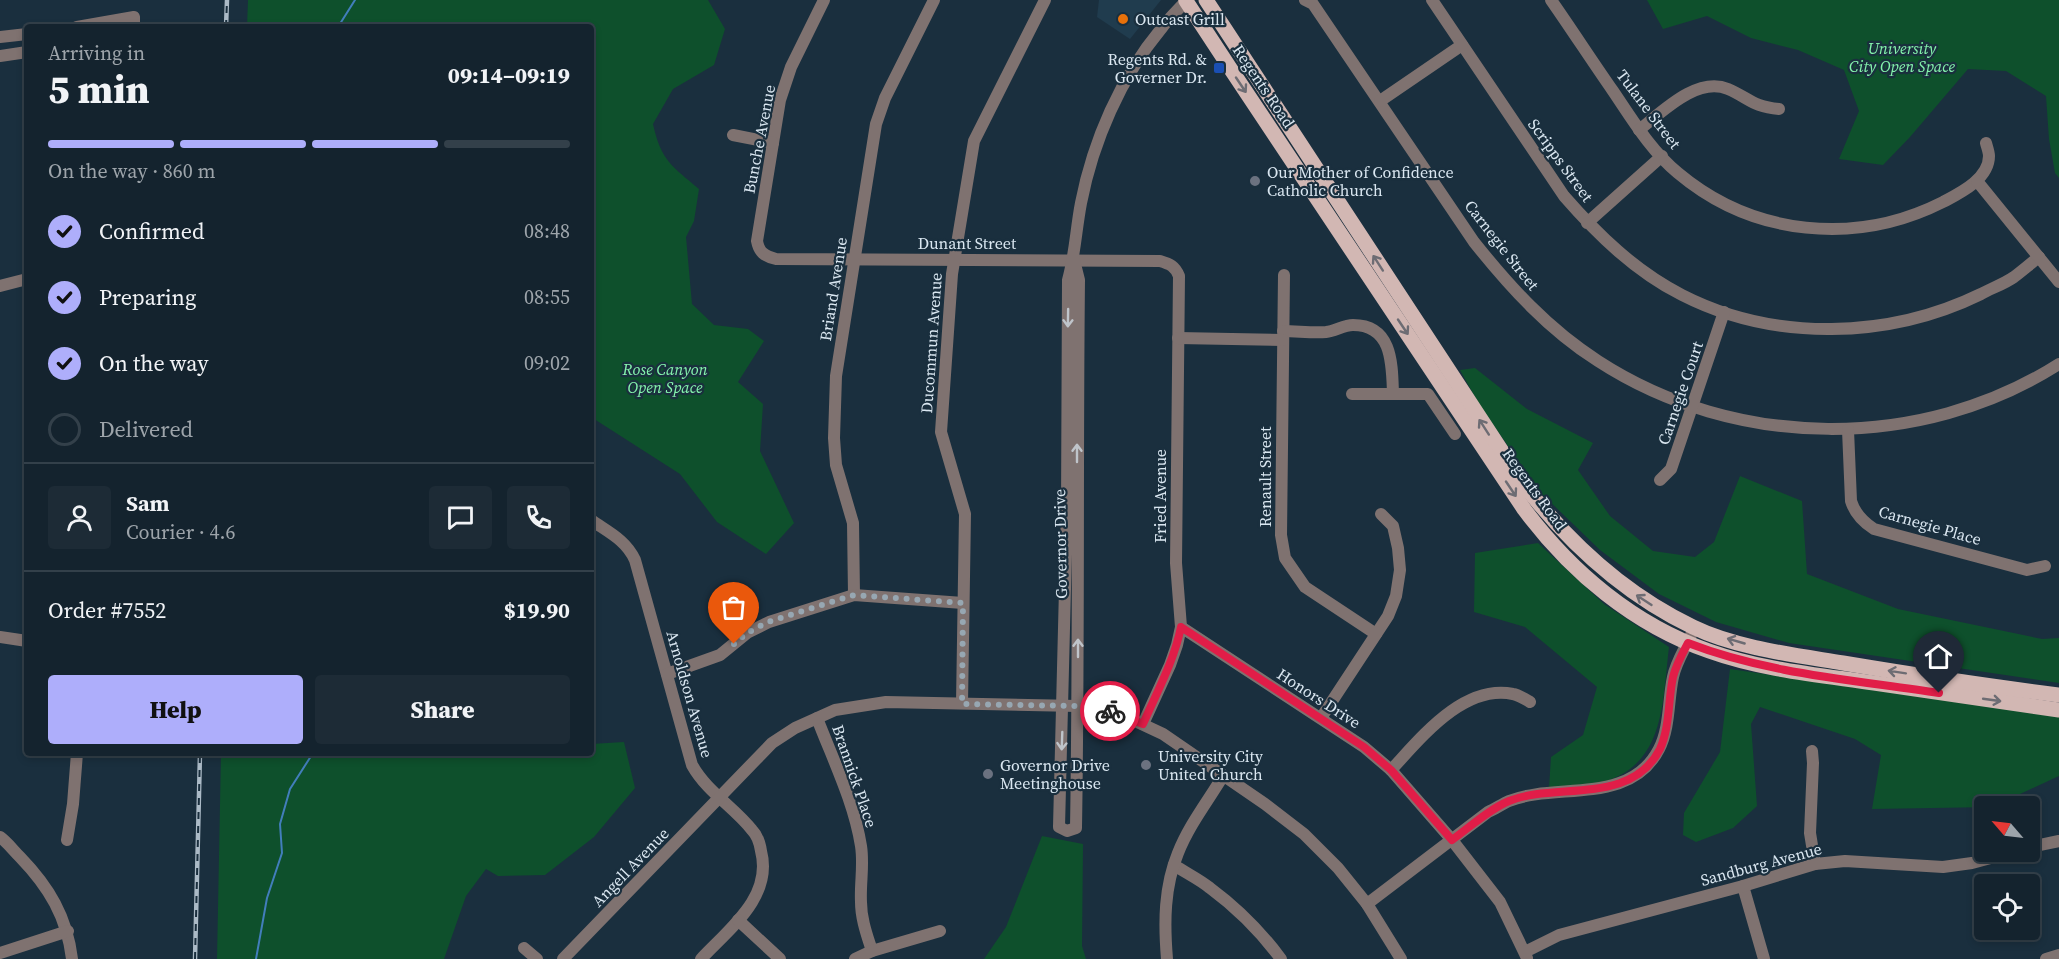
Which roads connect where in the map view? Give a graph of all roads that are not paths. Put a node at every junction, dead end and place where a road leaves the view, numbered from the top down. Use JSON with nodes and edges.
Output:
{"nodes":[{"id":1,"x":824,"y":0,"type":"edge"},
{"id":2,"x":934,"y":0,"type":"edge"},
{"id":3,"x":1045,"y":0,"type":"edge"},
{"id":4,"x":1186,"y":0,"type":"edge"},
{"id":5,"x":1206,"y":0,"type":"edge"},
{"id":6,"x":1305,"y":0,"type":"edge"},
{"id":7,"x":1432,"y":0,"type":"edge"},
{"id":8,"x":1551,"y":0,"type":"edge"},
{"id":9,"x":94,"y":24,"type":"edge"},
{"id":10,"x":135,"y":24,"type":"edge"},
{"id":11,"x":24,"y":34,"type":"edge"},
{"id":12,"x":0,"y":37,"type":"edge"},
{"id":13,"x":1462,"y":45,"type":"junction"},
{"id":14,"x":24,"y":52,"type":"edge"},
{"id":15,"x":0,"y":56,"type":"edge"},
{"id":16,"x":1380,"y":101,"type":"junction"},
{"id":17,"x":1779,"y":109,"type":"dead end"},
{"id":18,"x":1639,"y":130,"type":"junction"},
{"id":19,"x":733,"y":135,"type":"dead end"},
{"id":20,"x":773,"y":143,"type":"junction"},
{"id":21,"x":1986,"y":143,"type":"dead end"},
{"id":22,"x":1662,"y":156,"type":"junction"},
{"id":23,"x":1977,"y":181,"type":"junction"},
{"id":24,"x":1587,"y":223,"type":"junction"},
{"id":25,"x":763,"y":254,"type":"joint"},
{"id":26,"x":2038,"y":257,"type":"junction"},
{"id":27,"x":854,"y":260,"type":"junction"},
{"id":28,"x":953,"y":260,"type":"junction"},
{"id":29,"x":1074,"y":260,"type":"junction"},
{"id":30,"x":1171,"y":264,"type":"joint"},
{"id":31,"x":1284,"y":275,"type":"dead end"},
{"id":32,"x":24,"y":280,"type":"edge"},
{"id":33,"x":2059,"y":282,"type":"edge"},
{"id":34,"x":0,"y":286,"type":"edge"},
{"id":35,"x":1724,"y":312,"type":"junction"},
{"id":36,"x":1283,"y":336,"type":"junction"},
{"id":37,"x":1178,"y":338,"type":"junction"},
{"id":38,"x":2059,"y":364,"type":"edge"},
{"id":39,"x":1352,"y":394,"type":"dead end"},
{"id":40,"x":1393,"y":394,"type":"junction"},
{"id":41,"x":1693,"y":406,"type":"junction"},
{"id":42,"x":1848,"y":430,"type":"junction"},
{"id":43,"x":1455,"y":434,"type":"dead end"},
{"id":44,"x":1660,"y":480,"type":"dead end"},
{"id":45,"x":1381,"y":514,"type":"dead end"},
{"id":46,"x":594,"y":522,"type":"edge"},
{"id":47,"x":2045,"y":566,"type":"dead end"},
{"id":48,"x":854,"y":595,"type":"junction"},
{"id":49,"x":963,"y":603,"type":"junction"},
{"id":50,"x":1181,"y":627,"type":"junction"},
{"id":51,"x":1695,"y":628,"type":"junction"},
{"id":52,"x":1376,"y":634,"type":"junction"},
{"id":53,"x":0,"y":637,"type":"edge"},
{"id":54,"x":24,"y":641,"type":"edge"},
{"id":55,"x":1688,"y":643,"type":"junction"},
{"id":56,"x":667,"y":674,"type":"junction"},
{"id":57,"x":2059,"y":695,"type":"edge"},
{"id":58,"x":1530,"y":702,"type":"dead end"},
{"id":59,"x":962,"y":704,"type":"junction"},
{"id":60,"x":1063,"y":706,"type":"junction"},
{"id":61,"x":1078,"y":706,"type":"junction"},
{"id":62,"x":2059,"y":710,"type":"edge"},
{"id":63,"x":817,"y":718,"type":"junction"},
{"id":64,"x":1321,"y":718,"type":"junction"},
{"id":65,"x":1143,"y":724,"type":"junction"},
{"id":66,"x":1812,"y":751,"type":"dead end"},
{"id":67,"x":77,"y":756,"type":"edge"},
{"id":68,"x":1391,"y":770,"type":"junction"},
{"id":69,"x":1223,"y":776,"type":"junction"},
{"id":70,"x":720,"y":798,"type":"junction"},
{"id":71,"x":0,"y":837,"type":"edge"},
{"id":72,"x":67,"y":840,"type":"dead end"},
{"id":73,"x":1452,"y":840,"type":"junction"},
{"id":74,"x":2059,"y":841,"type":"edge"},
{"id":75,"x":2040,"y":845,"type":"edge"},
{"id":76,"x":1976,"y":862,"type":"edge"},
{"id":77,"x":1815,"y":864,"type":"junction"},
{"id":78,"x":1174,"y":866,"type":"junction"},
{"id":79,"x":1743,"y":886,"type":"junction"},
{"id":80,"x":1367,"y":904,"type":"junction"},
{"id":81,"x":738,"y":920,"type":"junction"},
{"id":82,"x":68,"y":931,"type":"junction"},
{"id":83,"x":940,"y":931,"type":"dead end"},
{"id":84,"x":524,"y":948,"type":"dead end"},
{"id":85,"x":872,"y":951,"type":"junction"},
{"id":86,"x":0,"y":953,"type":"edge"},
{"id":87,"x":2059,"y":955,"type":"edge"},
{"id":88,"x":1526,"y":956,"type":"edge"},
{"id":89,"x":72,"y":959,"type":"edge"},
{"id":90,"x":537,"y":959,"type":"edge"},
{"id":91,"x":563,"y":959,"type":"edge"},
{"id":92,"x":701,"y":959,"type":"edge"},
{"id":93,"x":780,"y":959,"type":"edge"},
{"id":94,"x":855,"y":959,"type":"edge"},
{"id":95,"x":1167,"y":959,"type":"edge"},
{"id":96,"x":1281,"y":959,"type":"edge"},
{"id":97,"x":1401,"y":959,"type":"edge"},
{"id":98,"x":1764,"y":959,"type":"edge"},
{"id":99,"x":2046,"y":959,"type":"edge"}],
"edges":[{"from":1,"to":20,"type":"street","name":"Bunche Avenue"},
{"from":2,"to":27,"type":"street","name":"Briand Avenue"},
{"from":3,"to":28,"type":"street","name":"Ducommun Avenue"},
{"from":4,"to":29,"type":"street","name":"Governor Drive"},
{"from":4,"to":55,"type":"main road","name":"Regents Road","one_way":true},
{"from":51,"to":5,"type":"main road","name":"Regents Road","one_way":true},
{"from":6,"to":16,"type":"street","name":"Carnegie Street"},
{"from":7,"to":13,"type":"street","name":"Scripps Street"},
{"from":8,"to":18,"type":"street","name":"Tulane Street"},
{"from":9,"to":10,"type":"street"},
{"from":11,"to":12,"type":"street"},
{"from":13,"to":16,"type":"street"},
{"from":13,"to":24,"type":"street","name":"Scripps Street"},
{"from":14,"to":15,"type":"street"},
{"from":16,"to":41,"type":"street","name":"Carnegie Street"},
{"from":17,"to":18,"type":"street"},
{"from":18,"to":22,"type":"street","name":"Tulane Street"},
{"from":19,"to":20,"type":"street"},
{"from":20,"to":25,"type":"street","name":"Bunche Avenue"},
{"from":21,"to":23,"type":"street"},
{"from":22,"to":23,"type":"street","name":"Tulane Street"},
{"from":22,"to":24,"type":"street"},
{"from":23,"to":26,"type":"street"},
{"from":24,"to":35,"type":"street","name":"Scripps Street"},
{"from":25,"to":27,"type":"street","name":"Dunant Street"},
{"from":26,"to":33,"type":"street"},
{"from":26,"to":35,"type":"street","name":"Scripps Street"},
{"from":27,"to":28,"type":"street","name":"Dunant Street"},
{"from":27,"to":48,"type":"street","name":"Briand Avenue"},
{"from":28,"to":29,"type":"street","name":"Dunant Street"},
{"from":28,"to":49,"type":"street","name":"Ducommun Avenue"},
{"from":29,"to":30,"type":"street","name":"Dunant Street"},
{"from":29,"to":60,"type":"street","name":"Governor Drive","one_way":true},
{"from":61,"to":29,"type":"street","name":"Governor Drive","one_way":true},
{"from":30,"to":37,"type":"street","name":"Fried Avenue"},
{"from":31,"to":36,"type":"street","name":"Renault Street"},
{"from":32,"to":34,"type":"street"},
{"from":35,"to":41,"type":"street","name":"Carnegie Court"},
{"from":36,"to":37,"type":"street"},
{"from":36,"to":40,"type":"street"},
{"from":36,"to":52,"type":"street","name":"Renault Street"},
{"from":37,"to":50,"type":"street","name":"Fried Avenue"},
{"from":38,"to":42,"type":"street","name":"Carnegie Street"},
{"from":39,"to":40,"type":"street"},
{"from":40,"to":43,"type":"street"},
{"from":41,"to":42,"type":"street","name":"Carnegie Street"},
{"from":41,"to":44,"type":"street","name":"Carnegie Court"},
{"from":42,"to":47,"type":"street","name":"Carnegie Place"},
{"from":45,"to":52,"type":"street"},
{"from":46,"to":56,"type":"street","name":"Arnoldson Avenue"},
{"from":48,"to":49,"type":"street"},
{"from":48,"to":56,"type":"street"},
{"from":49,"to":59,"type":"street","name":"Ducommun Avenue"},
{"from":50,"to":64,"type":"street","name":"Honors Drive"},
{"from":50,"to":65,"type":"street","name":"Fried Avenue"},
{"from":51,"to":55,"type":"street"},
{"from":57,"to":51,"type":"main road","name":"Regents Road","one_way":true},
{"from":52,"to":64,"type":"street"},
{"from":53,"to":54,"type":"street"},
{"from":55,"to":62,"type":"main road","name":"Regents Road","one_way":true},
{"from":55,"to":73,"type":"street"},
{"from":56,"to":70,"type":"street","name":"Arnoldson Avenue"},
{"from":58,"to":68,"type":"street"},
{"from":59,"to":60,"type":"street","name":"Angell Avenue"},
{"from":59,"to":63,"type":"street","name":"Angell Avenue"},
{"from":60,"to":61,"type":"street","name":"Angell Avenue"},
{"from":60,"to":61,"type":"street","name":"Governor Drive","one_way":true},
{"from":61,"to":65,"type":"street","name":"Angell Avenue"},
{"from":63,"to":70,"type":"street","name":"Angell Avenue"},
{"from":63,"to":85,"type":"street","name":"Brannick Place"},
{"from":64,"to":68,"type":"street","name":"Honors Drive"},
{"from":65,"to":69,"type":"street","name":"Angell Avenue"},
{"from":66,"to":77,"type":"street"},
{"from":67,"to":72,"type":"street"},
{"from":68,"to":73,"type":"street","name":"Honors Drive"},
{"from":69,"to":78,"type":"street"},
{"from":69,"to":80,"type":"street","name":"Angell Avenue"},
{"from":70,"to":81,"type":"street","name":"Arnoldson Avenue"},
{"from":70,"to":91,"type":"street","name":"Angell Avenue"},
{"from":71,"to":82,"type":"street"},
{"from":73,"to":80,"type":"street"},
{"from":73,"to":88,"type":"street","name":"Honors Drive"},
{"from":74,"to":75,"type":"street"},
{"from":76,"to":77,"type":"street","name":"Sandburg Avenue"},
{"from":77,"to":79,"type":"street","name":"Sandburg Avenue"},
{"from":78,"to":95,"type":"street"},
{"from":78,"to":96,"type":"street"},
{"from":79,"to":88,"type":"street","name":"Sandburg Avenue"},
{"from":79,"to":98,"type":"street"},
{"from":80,"to":97,"type":"street","name":"Angell Avenue"},
{"from":81,"to":92,"type":"street","name":"Arnoldson Avenue"},
{"from":81,"to":93,"type":"street"},
{"from":82,"to":86,"type":"street"},
{"from":82,"to":89,"type":"street"},
{"from":83,"to":85,"type":"street"},
{"from":84,"to":90,"type":"street"},
{"from":85,"to":94,"type":"street"},
{"from":87,"to":99,"type":"street"}]}
